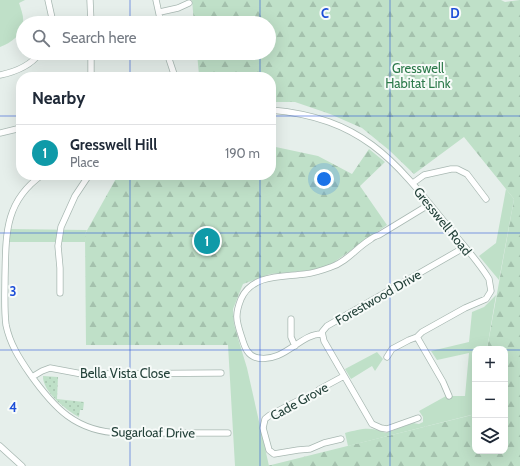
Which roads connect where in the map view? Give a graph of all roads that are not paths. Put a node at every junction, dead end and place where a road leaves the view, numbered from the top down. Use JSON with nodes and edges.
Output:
{"nodes":[{"id":1,"x":48,"y":0,"type":"edge"},
{"id":2,"x":90,"y":0,"type":"edge"},
{"id":3,"x":156,"y":0,"type":"edge"},
{"id":4,"x":189,"y":3,"type":"dead end"},
{"id":5,"x":160,"y":12,"type":"junction"},
{"id":6,"x":52,"y":16,"type":"edge"},
{"id":7,"x":91,"y":16,"type":"edge"},
{"id":8,"x":160,"y":16,"type":"edge"},
{"id":9,"x":32,"y":60,"type":"edge"},
{"id":10,"x":91,"y":60,"type":"edge"},
{"id":11,"x":169,"y":60,"type":"edge"},
{"id":12,"x":91,"y":72,"type":"edge"},
{"id":13,"x":173,"y":72,"type":"edge"},
{"id":14,"x":0,"y":74,"type":"edge"},
{"id":15,"x":276,"y":111,"type":"edge"},
{"id":16,"x":16,"y":129,"type":"edge"},
{"id":17,"x":0,"y":133,"type":"edge"},
{"id":18,"x":36,"y":180,"type":"edge"},
{"id":19,"x":86,"y":180,"type":"edge"},
{"id":20,"x":413,"y":183,"type":"junction"},
{"id":21,"x":487,"y":200,"type":"dead end"},
{"id":22,"x":430,"y":204,"type":"junction"},
{"id":23,"x":464,"y":247,"type":"junction"},
{"id":24,"x":60,"y":293,"type":"dead end"},
{"id":25,"x":291,"y":319,"type":"dead end"},
{"id":26,"x":322,"y":334,"type":"junction"},
{"id":27,"x":417,"y":337,"type":"junction"},
{"id":28,"x":295,"y":346,"type":"junction"},
{"id":29,"x":387,"y":357,"type":"dead end"},
{"id":30,"x":221,"y":374,"type":"dead end"},
{"id":31,"x":344,"y":376,"type":"junction"},
{"id":32,"x":32,"y":377,"type":"junction"},
{"id":33,"x":449,"y":396,"type":"dead end"},
{"id":34,"x":418,"y":418,"type":"dead end"},
{"id":35,"x":228,"y":433,"type":"dead end"},
{"id":36,"x":341,"y":439,"type":"dead end"},
{"id":37,"x":0,"y":446,"type":"edge"},
{"id":38,"x":22,"y":466,"type":"edge"}],
"edges":[{"from":1,"to":6,"type":"street"},
{"from":2,"to":7,"type":"street"},
{"from":3,"to":5,"type":"street"},
{"from":4,"to":5,"type":"street"},
{"from":5,"to":8,"type":"street"},
{"from":9,"to":14,"type":"street"},
{"from":10,"to":12,"type":"street"},
{"from":11,"to":13,"type":"street"},
{"from":15,"to":20,"type":"street","name":"Gresswell Road"},
{"from":16,"to":17,"type":"street"},
{"from":18,"to":32,"type":"street","name":"Sugarloaf Drive"},
{"from":19,"to":24,"type":"street"},
{"from":20,"to":21,"type":"street"},
{"from":20,"to":22,"type":"street","name":"Gresswell Road"},
{"from":22,"to":23,"type":"street","name":"Gresswell Road"},
{"from":22,"to":28,"type":"street"},
{"from":23,"to":26,"type":"street","name":"Forestwood Drive"},
{"from":23,"to":27,"type":"street","name":"Gresswell Road"},
{"from":25,"to":28,"type":"street"},
{"from":26,"to":28,"type":"street"},
{"from":26,"to":31,"type":"street","name":"Forestwood Drive"},
{"from":27,"to":29,"type":"street","name":"Gresswell Road"},
{"from":27,"to":33,"type":"street"},
{"from":30,"to":32,"type":"street","name":"Bella Vista Close"},
{"from":31,"to":34,"type":"street","name":"Forestwood Drive"},
{"from":31,"to":36,"type":"street","name":"Cade Grove"},
{"from":32,"to":35,"type":"street","name":"Sugarloaf Drive"},
{"from":37,"to":38,"type":"street"}]}
